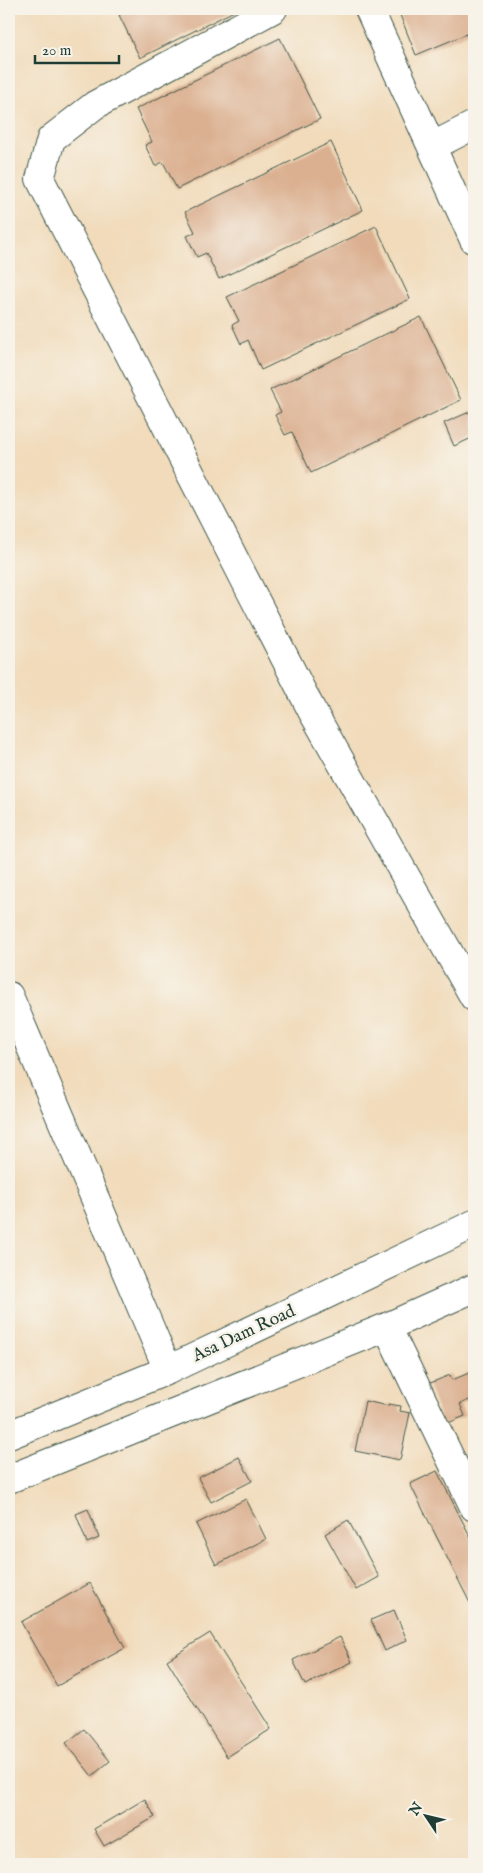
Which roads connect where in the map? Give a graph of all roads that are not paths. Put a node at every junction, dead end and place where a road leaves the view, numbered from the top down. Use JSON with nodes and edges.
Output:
{"nodes":[{"id":1,"x":273,"y":9,"type":"edge"},
{"id":2,"x":369,"y":9,"type":"edge"},
{"id":3,"x":474,"y":125,"type":"edge"},
{"id":4,"x":433,"y":146,"type":"junction"},
{"id":5,"x":474,"y":240,"type":"edge"},
{"id":6,"x":474,"y":994,"type":"edge"},
{"id":7,"x":9,"y":996,"type":"edge"},
{"id":8,"x":474,"y":1224,"type":"edge"},
{"id":9,"x":474,"y":1288,"type":"edge"},
{"id":10,"x":387,"y":1327,"type":"junction"},
{"id":11,"x":168,"y":1370,"type":"junction"},
{"id":12,"x":9,"y":1435,"type":"edge"},
{"id":13,"x":9,"y":1479,"type":"edge"},
{"id":14,"x":474,"y":1507,"type":"edge"}],
"edges":[{"from":1,"to":6,"type":"main road"},
{"from":2,"to":4,"type":"main road"},
{"from":3,"to":4,"type":"main road"},
{"from":4,"to":5,"type":"main road"},
{"from":7,"to":11,"type":"main road"},
{"from":8,"to":11,"type":"main road","name":"Asa Dam Road"},
{"from":9,"to":10,"type":"main road"},
{"from":10,"to":13,"type":"main road"},
{"from":10,"to":14,"type":"main road"},
{"from":11,"to":12,"type":"main road","name":"Asa Dam Road"}]}
